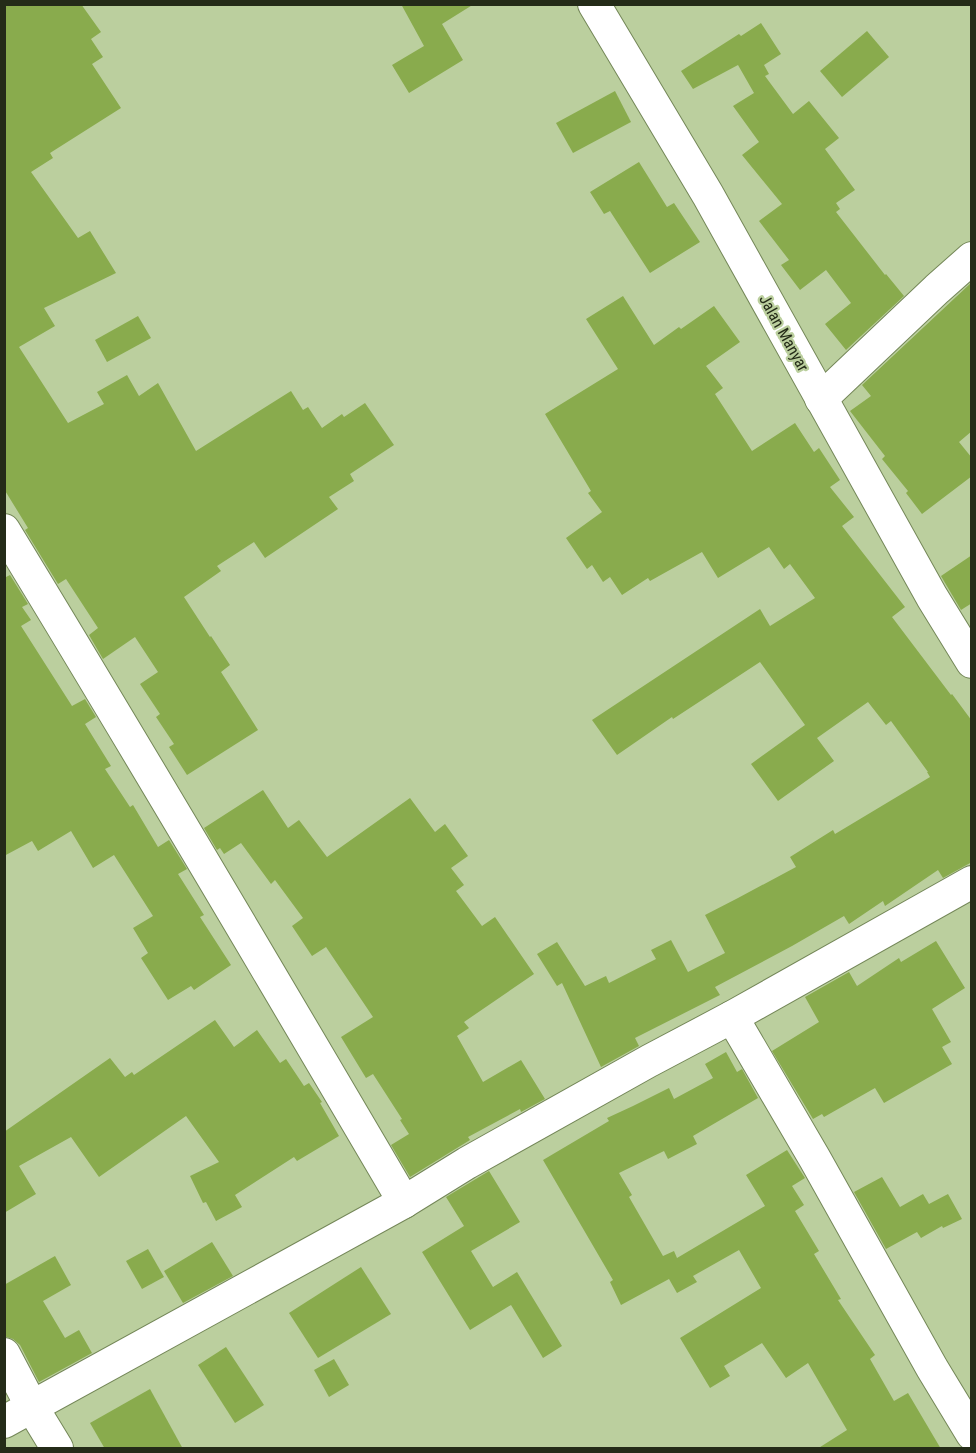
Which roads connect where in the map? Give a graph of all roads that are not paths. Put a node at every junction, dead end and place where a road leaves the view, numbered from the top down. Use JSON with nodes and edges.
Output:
{"nodes":[{"id":1,"x":594,"y":4,"type":"edge"},
{"id":2,"x":972,"y":258,"type":"edge"},
{"id":3,"x":821,"y":399,"type":"junction"},
{"id":4,"x":4,"y":530,"type":"edge"},
{"id":5,"x":972,"y":662,"type":"edge"},
{"id":6,"x":972,"y":882,"type":"edge"},
{"id":7,"x":732,"y":1017,"type":"junction"},
{"id":8,"x":404,"y":1202,"type":"junction"},
{"id":9,"x":4,"y":1354,"type":"edge"},
{"id":10,"x":32,"y":1407,"type":"junction"},
{"id":11,"x":4,"y":1422,"type":"edge"},
{"id":12,"x":972,"y":1434,"type":"edge"},
{"id":13,"x":57,"y":1449,"type":"edge"}],
"edges":[{"from":1,"to":3,"type":"street","name":"Jalan Manyar"},
{"from":2,"to":3,"type":"street"},
{"from":3,"to":5,"type":"street","name":"Jalan Manyar"},
{"from":4,"to":8,"type":"street"},
{"from":6,"to":7,"type":"street"},
{"from":7,"to":8,"type":"street"},
{"from":7,"to":12,"type":"street"},
{"from":8,"to":10,"type":"street"},
{"from":9,"to":10,"type":"street"},
{"from":10,"to":11,"type":"street"},
{"from":10,"to":13,"type":"street"}]}
